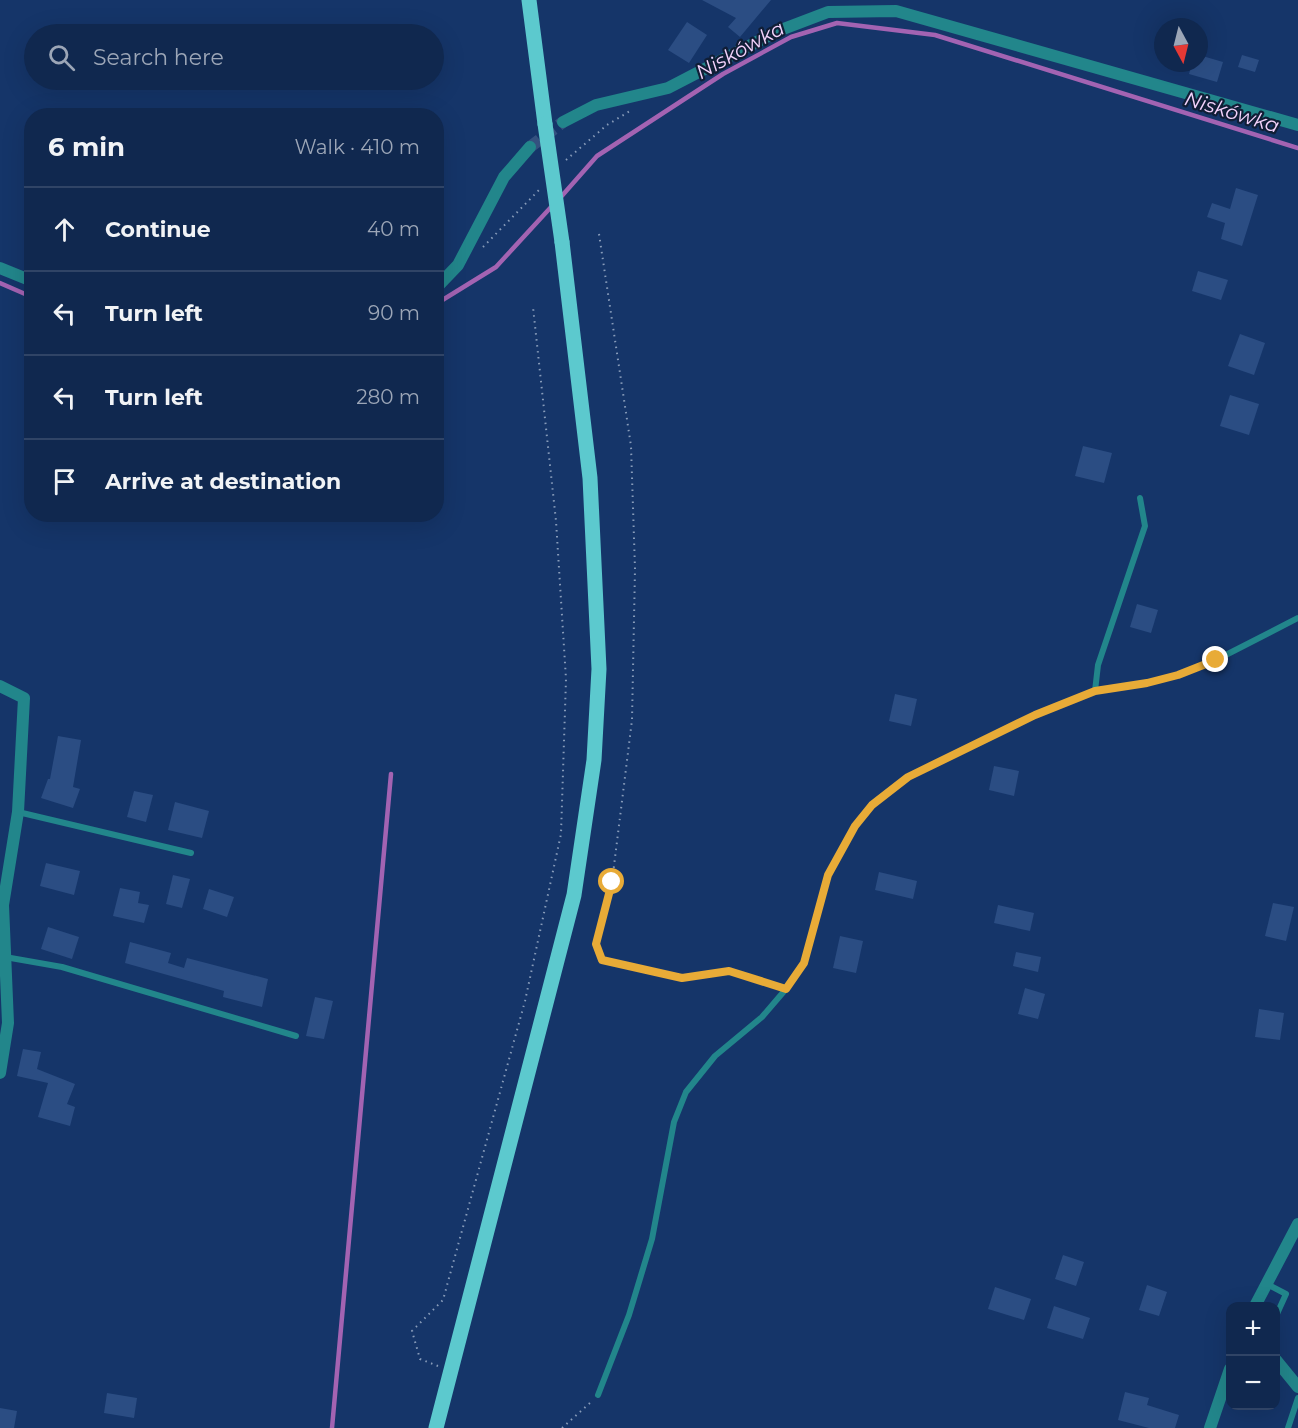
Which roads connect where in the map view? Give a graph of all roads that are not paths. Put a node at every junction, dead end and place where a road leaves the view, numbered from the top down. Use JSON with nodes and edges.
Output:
{"nodes":[{"id":1,"x":529,"y":0,"type":"edge"},
{"id":2,"x":563,"y":122,"type":"tunnel mouth"},
{"id":3,"x":1298,"y":125,"type":"edge"},
{"id":4,"x":530,"y":147,"type":"tunnel mouth"},
{"id":5,"x":0,"y":268,"type":"edge"},
{"id":6,"x":24,"y":278,"type":"edge"},
{"id":7,"x":444,"y":280,"type":"edge"},
{"id":8,"x":1140,"y":498,"type":"dead end"},
{"id":9,"x":1298,"y":618,"type":"edge"},
{"id":10,"x":0,"y":686,"type":"edge"},
{"id":11,"x":1095,"y":691,"type":"junction"},
{"id":12,"x":18,"y":812,"type":"junction"},
{"id":13,"x":191,"y":853,"type":"dead end"},
{"id":14,"x":5,"y":957,"type":"junction"},
{"id":15,"x":296,"y":1036,"type":"dead end"},
{"id":16,"x":0,"y":1073,"type":"edge"},
{"id":17,"x":1298,"y":1224,"type":"edge"},
{"id":18,"x":1267,"y":1284,"type":"junction"},
{"id":19,"x":1257,"y":1302,"type":"edge"},
{"id":20,"x":1280,"y":1306,"type":"edge"},
{"id":21,"x":1280,"y":1366,"type":"edge"},
{"id":22,"x":1226,"y":1381,"type":"edge"},
{"id":23,"x":1298,"y":1387,"type":"edge"},
{"id":24,"x":598,"y":1395,"type":"road end"},
{"id":25,"x":1298,"y":1398,"type":"edge"},
{"id":26,"x":436,"y":1428,"type":"edge"},
{"id":27,"x":1210,"y":1428,"type":"edge"},
{"id":28,"x":1288,"y":1428,"type":"edge"}],
"edges":[{"from":1,"to":26,"type":"main road","bridge":true},
{"from":2,"to":3,"type":"street"},
{"from":4,"to":7,"type":"street"},
{"from":5,"to":6,"type":"street"},
{"from":8,"to":11,"type":"lane"},
{"from":9,"to":11,"type":"lane"},
{"from":10,"to":12,"type":"street"},
{"from":11,"to":24,"type":"lane"},
{"from":12,"to":13,"type":"lane"},
{"from":12,"to":14,"type":"street"},
{"from":14,"to":15,"type":"lane"},
{"from":14,"to":16,"type":"street"},
{"from":17,"to":18,"type":"street"},
{"from":18,"to":19,"type":"street"},
{"from":18,"to":20,"type":"lane"},
{"from":21,"to":23,"type":"street"},
{"from":22,"to":27,"type":"street"},
{"from":25,"to":28,"type":"lane"}]}
